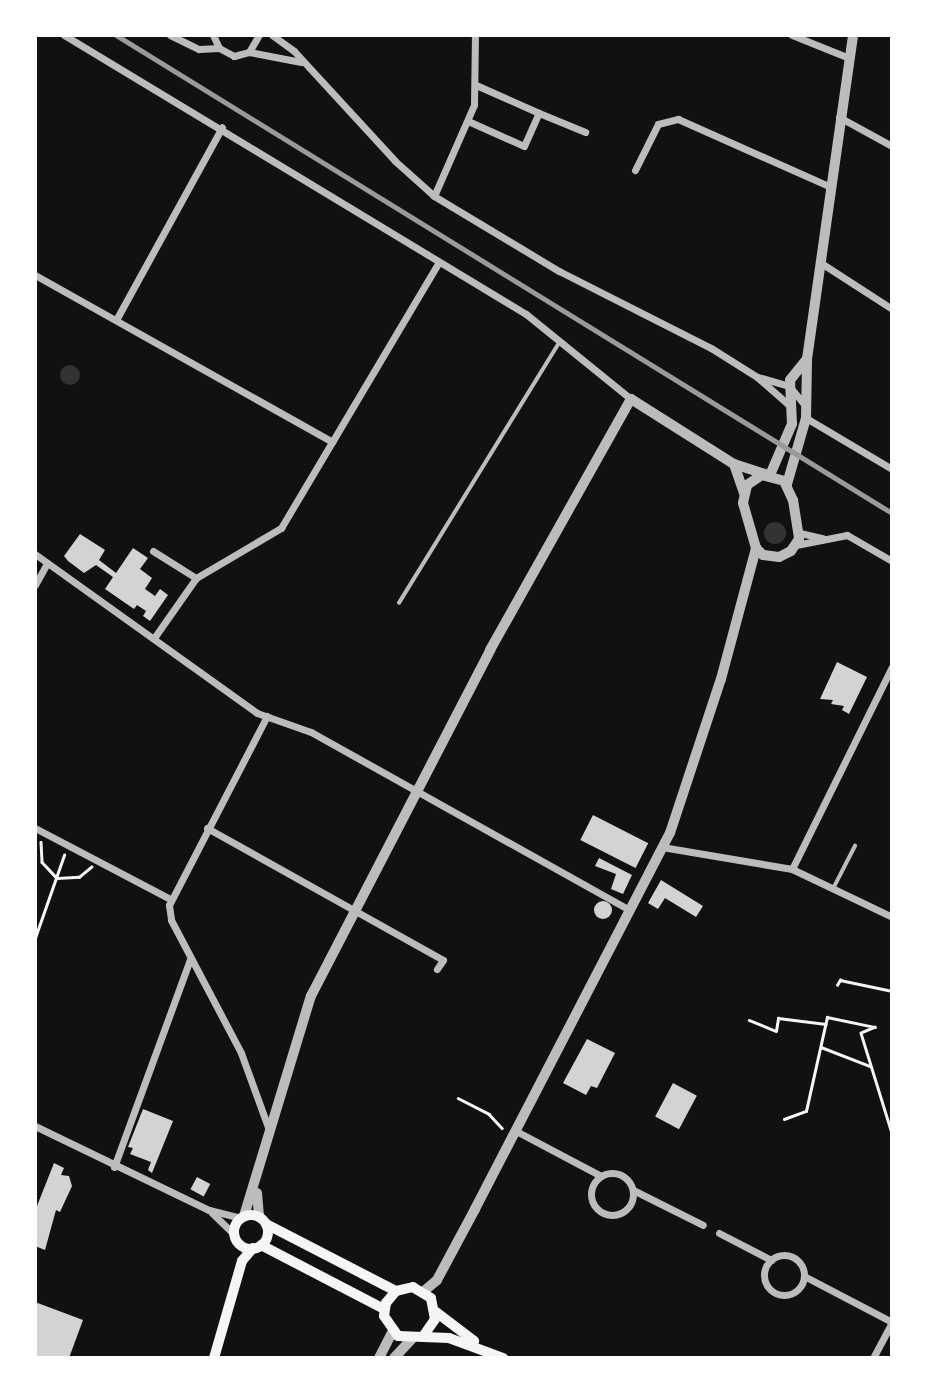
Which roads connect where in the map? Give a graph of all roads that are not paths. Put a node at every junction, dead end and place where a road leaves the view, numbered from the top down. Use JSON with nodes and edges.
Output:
{"nodes":[{"id":1,"x":64,"y":35,"type":"edge"},
{"id":2,"x":170,"y":35,"type":"edge"},
{"id":3,"x":213,"y":35,"type":"edge"},
{"id":4,"x":259,"y":35,"type":"edge"},
{"id":5,"x":272,"y":35,"type":"edge"},
{"id":6,"x":475,"y":35,"type":"edge"},
{"id":7,"x":792,"y":35,"type":"edge"},
{"id":8,"x":853,"y":35,"type":"edge"},
{"id":9,"x":219,"y":48,"type":"junction"},
{"id":10,"x":249,"y":52,"type":"junction"},
{"id":11,"x":849,"y":58,"type":"junction"},
{"id":12,"x":301,"y":62,"type":"junction"},
{"id":13,"x":476,"y":85,"type":"junction"},
{"id":14,"x":539,"y":113,"type":"junction"},
{"id":15,"x":839,"y":117,"type":"junction"},
{"id":16,"x":468,"y":121,"type":"junction"},
{"id":17,"x":222,"y":127,"type":"junction"},
{"id":18,"x":585,"y":132,"type":"dead end"},
{"id":19,"x":892,"y":146,"type":"edge"},
{"id":20,"x":635,"y":170,"type":"dead end"},
{"id":21,"x":831,"y":187,"type":"junction"},
{"id":22,"x":433,"y":195,"type":"junction"},
{"id":23,"x":439,"y":262,"type":"junction"},
{"id":24,"x":821,"y":263,"type":"junction"},
{"id":25,"x":35,"y":275,"type":"edge"},
{"id":26,"x":892,"y":309,"type":"edge"},
{"id":27,"x":116,"y":320,"type":"junction"},
{"id":28,"x":560,"y":341,"type":"junction"},
{"id":29,"x":807,"y":359,"type":"junction"},
{"id":30,"x":757,"y":377,"type":"junction"},
{"id":31,"x":789,"y":386,"type":"junction"},
{"id":32,"x":631,"y":399,"type":"junction"},
{"id":33,"x":789,"y":405,"type":"junction"},
{"id":34,"x":806,"y":413,"type":"junction"},
{"id":35,"x":332,"y":442,"type":"junction"},
{"id":36,"x":734,"y":464,"type":"junction"},
{"id":37,"x":892,"y":468,"type":"edge"},
{"id":38,"x":768,"y":475,"type":"junction"},
{"id":39,"x":788,"y":484,"type":"junction"},
{"id":40,"x":744,"y":493,"type":"junction"},
{"id":41,"x":800,"y":533,"type":"junction"},
{"id":42,"x":822,"y":538,"type":"junction"},
{"id":43,"x":796,"y":545,"type":"junction"},
{"id":44,"x":756,"y":548,"type":"junction"},
{"id":45,"x":153,"y":551,"type":"dead end"},
{"id":46,"x":35,"y":554,"type":"edge"},
{"id":47,"x":892,"y":561,"type":"edge"},
{"id":48,"x":47,"y":563,"type":"junction"},
{"id":49,"x":196,"y":579,"type":"junction"},
{"id":50,"x":35,"y":585,"type":"edge"},
{"id":51,"x":399,"y":603,"type":"dead end"},
{"id":52,"x":153,"y":638,"type":"junction"},
{"id":53,"x":892,"y":667,"type":"edge"},
{"id":54,"x":267,"y":716,"type":"junction"},
{"id":55,"x":419,"y":793,"type":"junction"},
{"id":56,"x":35,"y":828,"type":"edge"},
{"id":57,"x":208,"y":828,"type":"junction"},
{"id":58,"x":663,"y":846,"type":"junction"},
{"id":59,"x":855,"y":846,"type":"dead end"},
{"id":60,"x":792,"y":869,"type":"junction"},
{"id":61,"x":834,"y":887,"type":"junction"},
{"id":62,"x":170,"y":899,"type":"junction"},
{"id":63,"x":358,"y":910,"type":"junction"},
{"id":64,"x":629,"y":910,"type":"junction"},
{"id":65,"x":892,"y":917,"type":"edge"},
{"id":66,"x":190,"y":959,"type":"junction"},
{"id":67,"x":438,"y":969,"type":"dead end"},
{"id":68,"x":35,"y":1126,"type":"edge"},
{"id":69,"x":516,"y":1131,"type":"junction"},
{"id":70,"x":270,"y":1137,"type":"junction"},
{"id":71,"x":114,"y":1167,"type":"junction"},
{"id":72,"x":601,"y":1176,"type":"junction"},
{"id":73,"x":257,"y":1185,"type":"junction"},
{"id":74,"x":633,"y":1190,"type":"junction"},
{"id":75,"x":209,"y":1210,"type":"junction"},
{"id":76,"x":243,"y":1217,"type":"junction"},
{"id":77,"x":262,"y":1221,"type":"junction"},
{"id":78,"x":703,"y":1225,"type":"dead end"},
{"id":79,"x":719,"y":1233,"type":"dead end"},
{"id":80,"x":236,"y":1239,"type":"junction"},
{"id":81,"x":257,"y":1246,"type":"junction"},
{"id":82,"x":243,"y":1259,"type":"junction"},
{"id":83,"x":771,"y":1260,"type":"junction"},
{"id":84,"x":804,"y":1276,"type":"junction"},
{"id":85,"x":396,"y":1291,"type":"junction"},
{"id":86,"x":424,"y":1291,"type":"junction"},
{"id":87,"x":384,"y":1308,"type":"junction"},
{"id":88,"x":436,"y":1312,"type":"junction"},
{"id":89,"x":892,"y":1323,"type":"edge"},
{"id":90,"x":392,"y":1332,"type":"junction"},
{"id":91,"x":424,"y":1335,"type":"junction"},
{"id":92,"x":412,"y":1339,"type":"junction"},
{"id":93,"x":488,"y":1350,"type":"junction"},
{"id":94,"x":214,"y":1358,"type":"edge"},
{"id":95,"x":379,"y":1358,"type":"edge"},
{"id":96,"x":394,"y":1358,"type":"edge"},
{"id":97,"x":503,"y":1358,"type":"edge"},
{"id":98,"x":873,"y":1358,"type":"edge"}],
"edges":[{"from":1,"to":17,"type":"street"},
{"from":2,"to":9,"type":"street"},
{"from":3,"to":9,"type":"street"},
{"from":4,"to":10,"type":"street"},
{"from":5,"to":12,"type":"street"},
{"from":6,"to":13,"type":"street"},
{"from":7,"to":11,"type":"street"},
{"from":8,"to":11,"type":"street"},
{"from":9,"to":10,"type":"street"},
{"from":10,"to":12,"type":"street"},
{"from":11,"to":15,"type":"street"},
{"from":12,"to":22,"type":"street"},
{"from":13,"to":14,"type":"street"},
{"from":13,"to":16,"type":"street"},
{"from":14,"to":16,"type":"street"},
{"from":14,"to":18,"type":"street"},
{"from":15,"to":19,"type":"street"},
{"from":15,"to":21,"type":"street"},
{"from":16,"to":22,"type":"street"},
{"from":17,"to":23,"type":"street"},
{"from":17,"to":27,"type":"street"},
{"from":20,"to":21,"type":"street"},
{"from":21,"to":24,"type":"street"},
{"from":22,"to":30,"type":"street"},
{"from":23,"to":28,"type":"street"},
{"from":23,"to":35,"type":"street"},
{"from":24,"to":26,"type":"street"},
{"from":24,"to":29,"type":"street"},
{"from":25,"to":27,"type":"street"},
{"from":27,"to":35,"type":"street"},
{"from":28,"to":32,"type":"street"},
{"from":28,"to":51,"type":"lane"},
{"from":29,"to":31,"type":"street"},
{"from":29,"to":34,"type":"street"},
{"from":30,"to":31,"type":"street"},
{"from":30,"to":33,"type":"street"},
{"from":31,"to":33,"type":"street"},
{"from":31,"to":34,"type":"street"},
{"from":32,"to":36,"type":"street"},
{"from":32,"to":55,"type":"street"},
{"from":33,"to":38,"type":"street"},
{"from":34,"to":37,"type":"street"},
{"from":34,"to":39,"type":"street"},
{"from":35,"to":49,"type":"street"},
{"from":36,"to":38,"type":"street"},
{"from":36,"to":40,"type":"street"},
{"from":38,"to":39,"type":"street"},
{"from":38,"to":40,"type":"street"},
{"from":39,"to":41,"type":"street"},
{"from":40,"to":44,"type":"street"},
{"from":41,"to":42,"type":"street"},
{"from":41,"to":43,"type":"street"},
{"from":42,"to":43,"type":"street"},
{"from":42,"to":47,"type":"street"},
{"from":43,"to":44,"type":"street"},
{"from":44,"to":58,"type":"street"},
{"from":45,"to":49,"type":"street"},
{"from":46,"to":48,"type":"street"},
{"from":48,"to":50,"type":"street"},
{"from":48,"to":52,"type":"street"},
{"from":49,"to":52,"type":"street"},
{"from":52,"to":54,"type":"street"},
{"from":53,"to":60,"type":"street"},
{"from":54,"to":55,"type":"street"},
{"from":54,"to":57,"type":"street"},
{"from":55,"to":63,"type":"street"},
{"from":55,"to":64,"type":"street"},
{"from":56,"to":62,"type":"street"},
{"from":57,"to":62,"type":"street"},
{"from":57,"to":63,"type":"street"},
{"from":58,"to":60,"type":"street"},
{"from":58,"to":64,"type":"street"},
{"from":59,"to":61,"type":"lane"},
{"from":60,"to":61,"type":"street"},
{"from":61,"to":65,"type":"street"},
{"from":62,"to":66,"type":"street"},
{"from":63,"to":67,"type":"street"},
{"from":63,"to":70,"type":"street"},
{"from":64,"to":69,"type":"street"},
{"from":66,"to":70,"type":"street"},
{"from":66,"to":71,"type":"street"},
{"from":68,"to":71,"type":"street"},
{"from":69,"to":72,"type":"street"},
{"from":69,"to":86,"type":"street"},
{"from":70,"to":73,"type":"street"},
{"from":71,"to":75,"type":"street"},
{"from":72,"to":74,"type":"street"},
{"from":72,"to":74,"type":"street"},
{"from":73,"to":76,"type":"street"},
{"from":73,"to":77,"type":"street"},
{"from":74,"to":78,"type":"street"},
{"from":75,"to":76,"type":"street"},
{"from":75,"to":80,"type":"street"},
{"from":76,"to":77,"type":"main road"},
{"from":76,"to":80,"type":"main road"},
{"from":77,"to":81,"type":"main road"},
{"from":77,"to":85,"type":"main road"},
{"from":79,"to":83,"type":"street"},
{"from":80,"to":81,"type":"main road"},
{"from":80,"to":82,"type":"main road"},
{"from":81,"to":82,"type":"main road"},
{"from":81,"to":87,"type":"main road"},
{"from":82,"to":94,"type":"main road"},
{"from":83,"to":84,"type":"street"},
{"from":83,"to":84,"type":"street"},
{"from":84,"to":89,"type":"street"},
{"from":85,"to":86,"type":"main road"},
{"from":85,"to":87,"type":"main road"},
{"from":86,"to":88,"type":"main road"},
{"from":87,"to":90,"type":"main road"},
{"from":88,"to":91,"type":"main road"},
{"from":88,"to":93,"type":"main road"},
{"from":89,"to":98,"type":"street"},
{"from":90,"to":92,"type":"main road"},
{"from":90,"to":95,"type":"street"},
{"from":91,"to":92,"type":"main road"},
{"from":91,"to":93,"type":"main road"},
{"from":92,"to":96,"type":"street"},
{"from":93,"to":97,"type":"main road"}]}
